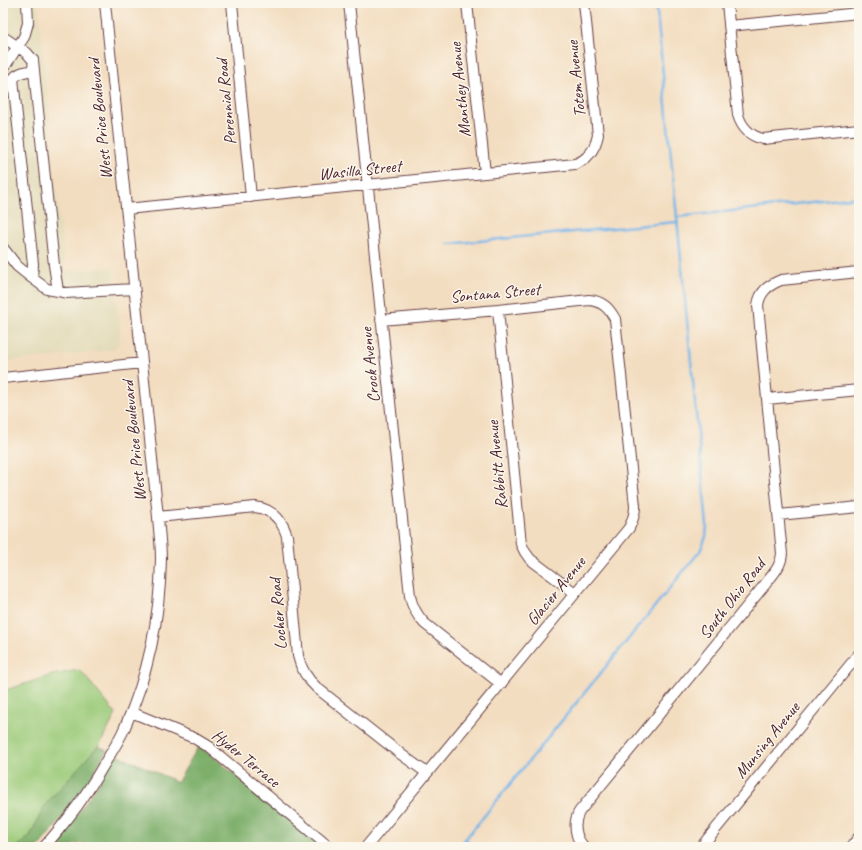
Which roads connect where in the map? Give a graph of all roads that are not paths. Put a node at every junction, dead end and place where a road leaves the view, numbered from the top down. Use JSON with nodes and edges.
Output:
{"nodes":[{"id":1,"x":27,"y":3,"type":"edge"},
{"id":2,"x":105,"y":3,"type":"edge"},
{"id":3,"x":232,"y":3,"type":"edge"},
{"id":4,"x":349,"y":3,"type":"edge"},
{"id":5,"x":467,"y":3,"type":"edge"},
{"id":6,"x":584,"y":3,"type":"edge"},
{"id":7,"x":727,"y":3,"type":"edge"},
{"id":8,"x":859,"y":13,"type":"edge"},
{"id":9,"x":729,"y":26,"type":"junction"},
{"id":10,"x":3,"y":37,"type":"edge"},
{"id":11,"x":18,"y":47,"type":"junction"},
{"id":12,"x":3,"y":69,"type":"edge"},
{"id":13,"x":34,"y":70,"type":"junction"},
{"id":14,"x":859,"y":129,"type":"edge"},
{"id":15,"x":592,"y":151,"type":"joint"},
{"id":16,"x":485,"y":173,"type":"junction"},
{"id":17,"x":368,"y":185,"type":"junction"},
{"id":18,"x":251,"y":197,"type":"junction"},
{"id":19,"x":126,"y":209,"type":"junction"},
{"id":20,"x":3,"y":248,"type":"edge"},
{"id":21,"x":859,"y":272,"type":"edge"},
{"id":22,"x":32,"y":278,"type":"junction"},
{"id":23,"x":134,"y":289,"type":"junction"},
{"id":24,"x":58,"y":291,"type":"junction"},
{"id":25,"x":609,"y":309,"type":"joint"},
{"id":26,"x":498,"y":310,"type":"junction"},
{"id":27,"x":381,"y":320,"type":"junction"},
{"id":28,"x":142,"y":364,"type":"junction"},
{"id":29,"x":3,"y":378,"type":"edge"},
{"id":30,"x":859,"y":390,"type":"edge"},
{"id":31,"x":767,"y":400,"type":"junction"},
{"id":32,"x":859,"y":507,"type":"edge"},
{"id":33,"x":778,"y":516,"type":"junction"},
{"id":34,"x":158,"y":517,"type":"junction"},
{"id":35,"x":575,"y":593,"type":"junction"},
{"id":36,"x":859,"y":654,"type":"edge"},
{"id":37,"x":500,"y":684,"type":"junction"},
{"id":38,"x":131,"y":712,"type":"junction"},
{"id":39,"x":427,"y":773,"type":"junction"},
{"id":40,"x":859,"y":837,"type":"edge"},
{"id":41,"x":44,"y":847,"type":"edge"},
{"id":42,"x":329,"y":847,"type":"edge"},
{"id":43,"x":366,"y":847,"type":"edge"},
{"id":44,"x":584,"y":847,"type":"edge"},
{"id":45,"x":701,"y":847,"type":"edge"},
{"id":46,"x":850,"y":847,"type":"edge"}],
"edges":[{"from":1,"to":11,"type":"street"},
{"from":2,"to":19,"type":"street","name":"West Price Boulevard"},
{"from":3,"to":18,"type":"street","name":"Perennial Road"},
{"from":4,"to":17,"type":"street","name":"Crock Avenue"},
{"from":5,"to":16,"type":"street","name":"Manthey Avenue"},
{"from":6,"to":15,"type":"street","name":"Totem Avenue"},
{"from":7,"to":9,"type":"street"},
{"from":8,"to":9,"type":"street"},
{"from":9,"to":14,"type":"street"},
{"from":10,"to":11,"type":"street"},
{"from":11,"to":12,"type":"street"},
{"from":11,"to":13,"type":"street"},
{"from":13,"to":22,"type":"street"},
{"from":13,"to":24,"type":"street"},
{"from":15,"to":16,"type":"street","name":"Wasilla Street"},
{"from":16,"to":17,"type":"street","name":"Wasilla Street"},
{"from":17,"to":18,"type":"street","name":"Wasilla Street"},
{"from":17,"to":27,"type":"street","name":"Crock Avenue"},
{"from":18,"to":19,"type":"street","name":"Wasilla Street"},
{"from":19,"to":23,"type":"street","name":"West Price Boulevard"},
{"from":20,"to":22,"type":"street"},
{"from":21,"to":31,"type":"street","name":"South Ohio Road"},
{"from":22,"to":24,"type":"street"},
{"from":23,"to":24,"type":"street"},
{"from":23,"to":28,"type":"street","name":"West Price Boulevard"},
{"from":25,"to":26,"type":"street","name":"Sontana Street"},
{"from":25,"to":35,"type":"street","name":"Glacier Avenue"},
{"from":26,"to":27,"type":"street","name":"Sontana Street"},
{"from":26,"to":35,"type":"street","name":"Rabbitt Avenue"},
{"from":27,"to":37,"type":"street","name":"Crock Avenue"},
{"from":28,"to":29,"type":"street"},
{"from":28,"to":34,"type":"street","name":"West Price Boulevard"},
{"from":30,"to":31,"type":"street"},
{"from":31,"to":33,"type":"street","name":"South Ohio Road"},
{"from":32,"to":33,"type":"street"},
{"from":33,"to":44,"type":"street","name":"South Ohio Road"},
{"from":34,"to":38,"type":"street","name":"West Price Boulevard"},
{"from":34,"to":39,"type":"street","name":"Locher Road"},
{"from":35,"to":37,"type":"street","name":"Glacier Avenue"},
{"from":36,"to":45,"type":"street","name":"Munsing Avenue"},
{"from":37,"to":39,"type":"street","name":"Glacier Avenue"},
{"from":38,"to":41,"type":"street","name":"West Price Boulevard"},
{"from":38,"to":42,"type":"street","name":"Hyder Terrace"},
{"from":39,"to":43,"type":"street","name":"Glacier Avenue"},
{"from":40,"to":46,"type":"street"}]}
